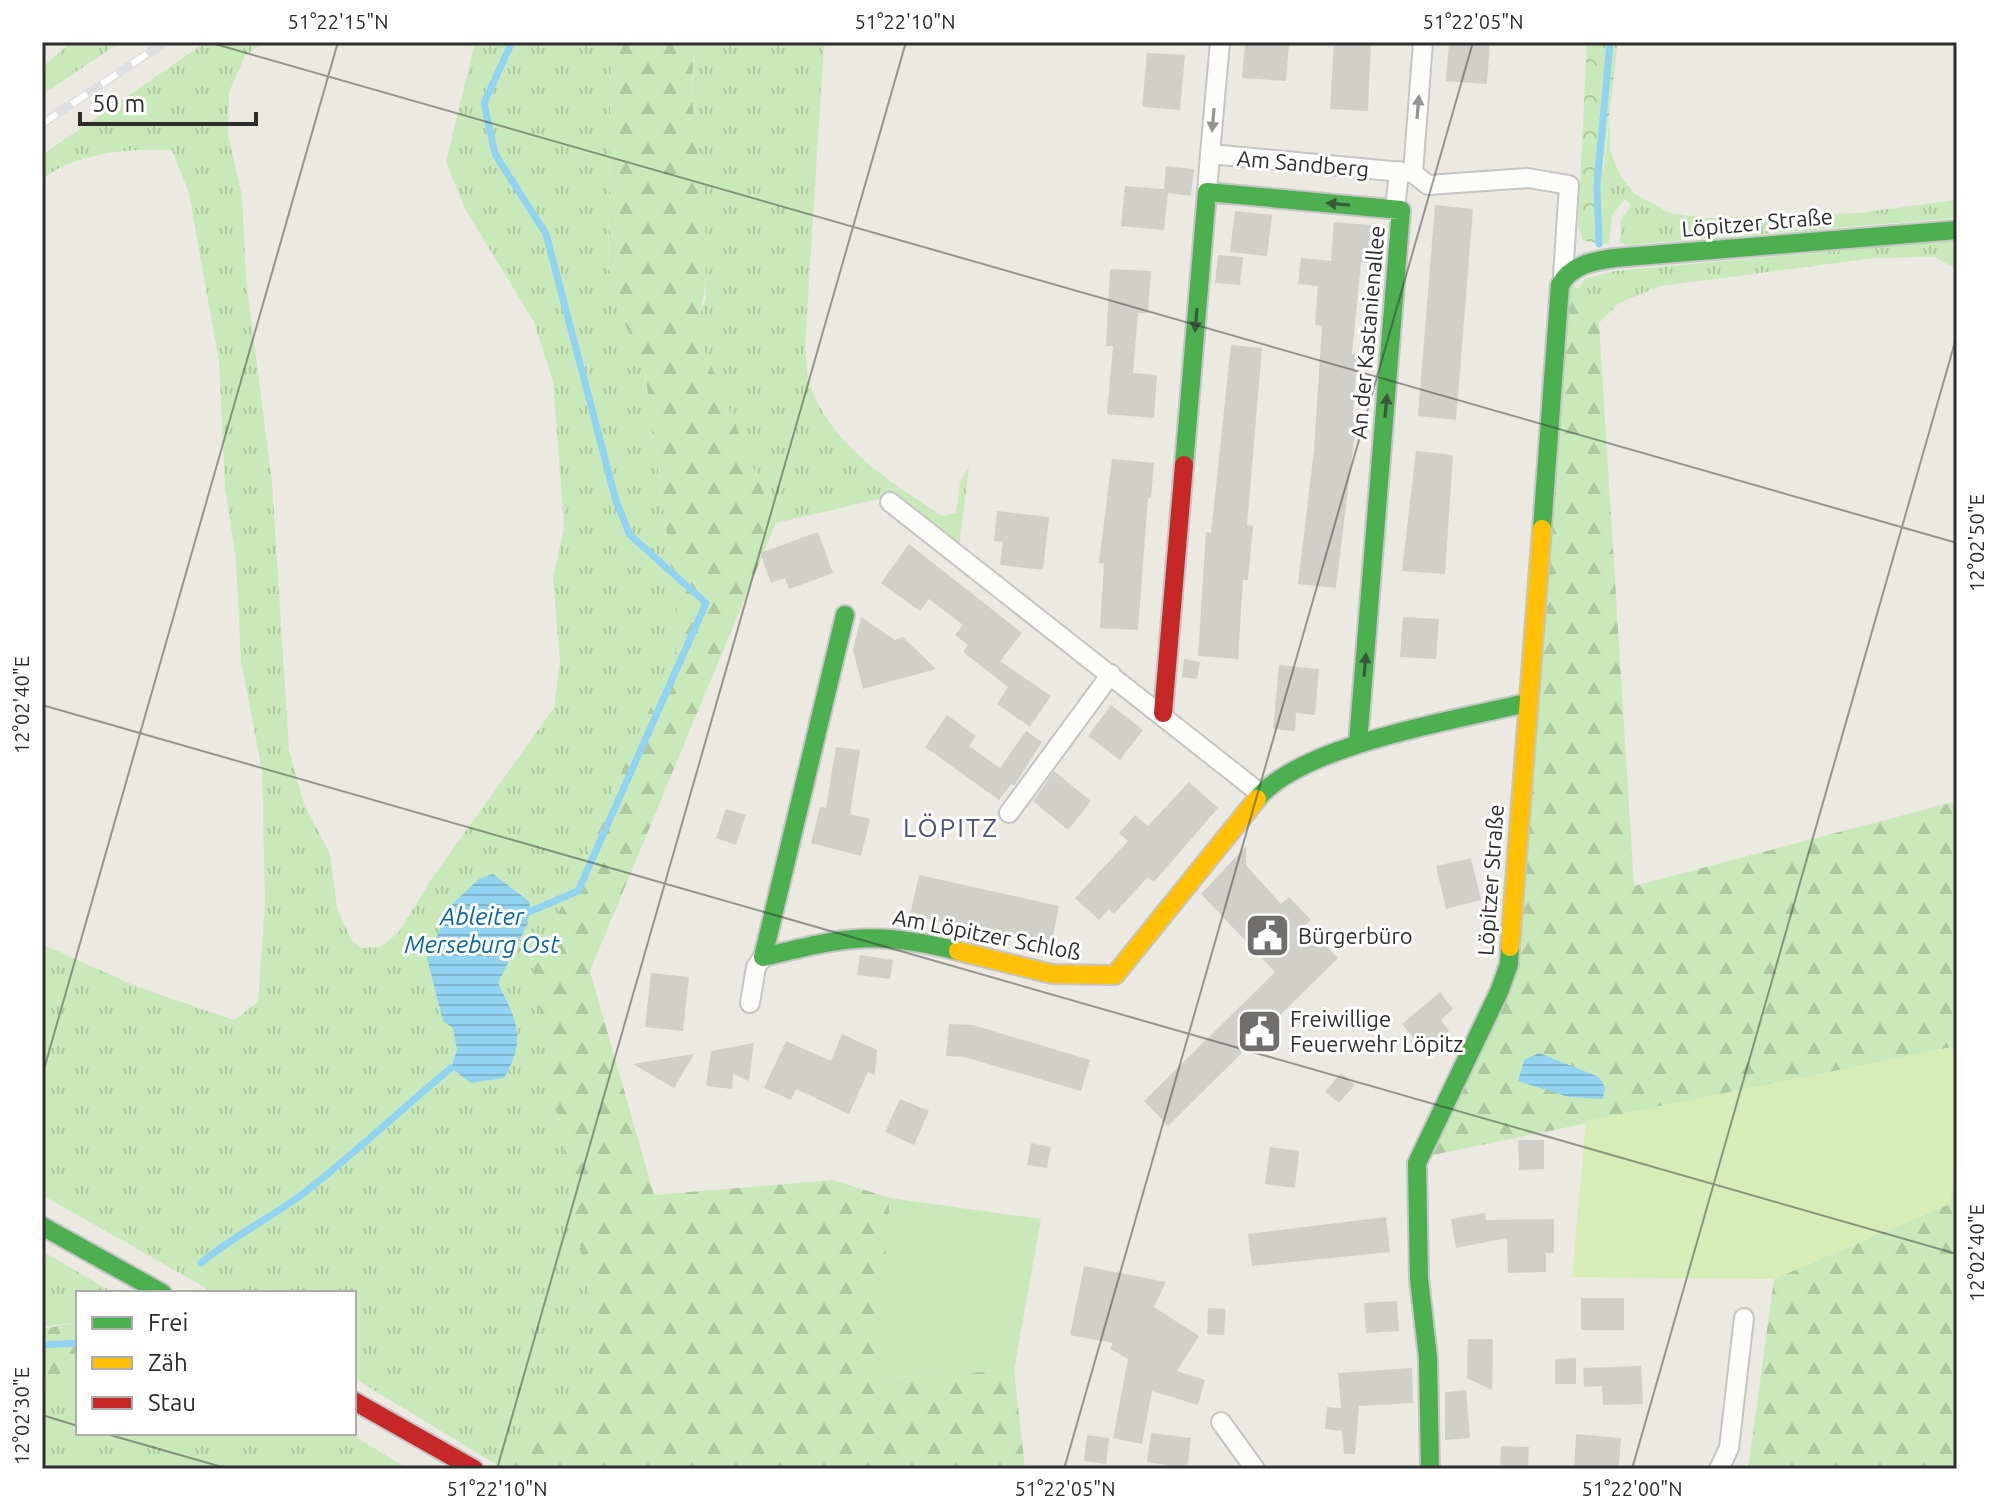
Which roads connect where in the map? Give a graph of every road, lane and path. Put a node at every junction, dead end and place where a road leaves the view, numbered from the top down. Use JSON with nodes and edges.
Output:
{"nodes":[{"id":1,"x":1220,"y":42,"type":"edge"},
{"id":2,"x":1423,"y":42,"type":"edge"},
{"id":3,"x":1210,"y":154,"type":"junction"},
{"id":4,"x":1406,"y":172,"type":"junction"},
{"id":5,"x":1569,"y":185,"type":"joint"},
{"id":6,"x":1207,"y":192,"type":"junction"},
{"id":7,"x":1395,"y":209,"type":"junction"},
{"id":8,"x":1957,"y":230,"type":"edge"},
{"id":9,"x":1563,"y":276,"type":"junction"},
{"id":10,"x":890,"y":502,"type":"dead end"},
{"id":11,"x":845,"y":615,"type":"dead end"},
{"id":12,"x":1111,"y":674,"type":"junction"},
{"id":13,"x":1526,"y":703,"type":"junction"},
{"id":14,"x":1163,"y":713,"type":"junction"},
{"id":15,"x":1358,"y":743,"type":"junction"},
{"id":16,"x":1261,"y":794,"type":"junction"},
{"id":17,"x":1009,"y":813,"type":"dead end"},
{"id":18,"x":763,"y":957,"type":"junction"},
{"id":19,"x":750,"y":1003,"type":"dead end"},
{"id":20,"x":42,"y":1226,"type":"edge"},
{"id":21,"x":158,"y":1291,"type":"edge"},
{"id":22,"x":1744,"y":1318,"type":"dead end"},
{"id":23,"x":356,"y":1402,"type":"edge"},
{"id":24,"x":1221,"y":1422,"type":"dead end"},
{"id":25,"x":474,"y":1469,"type":"edge"},
{"id":26,"x":1255,"y":1469,"type":"edge"},
{"id":27,"x":1430,"y":1469,"type":"edge"},
{"id":28,"x":1719,"y":1469,"type":"edge"}],
"edges":[{"from":1,"to":3,"type":"street","name":"Am Sandberg","one_way":true},
{"from":4,"to":2,"type":"street","one_way":true},
{"from":3,"to":4,"type":"street","name":"Am Sandberg"},
{"from":3,"to":6,"type":"street"},
{"from":4,"to":5,"type":"street","name":"Am Sandberg"},
{"from":4,"to":7,"type":"street"},
{"from":5,"to":9,"type":"street","name":"Löpitzer Straße"},
{"from":7,"to":6,"type":"street","name":"An der Kastanienallee","one_way":true},
{"from":6,"to":14,"type":"street","one_way":true},
{"from":15,"to":7,"type":"street","name":"An der Kastanienallee","one_way":true},
{"from":8,"to":9,"type":"street","name":"Löpitzer Straße"},
{"from":9,"to":13,"type":"street","name":"Löpitzer Straße"},
{"from":10,"to":12,"type":"street"},
{"from":11,"to":18,"type":"street"},
{"from":12,"to":14,"type":"street"},
{"from":12,"to":17,"type":"street"},
{"from":13,"to":15,"type":"street","name":"Am Löpitzer Schloß"},
{"from":13,"to":27,"type":"street","name":"Löpitzer Straße"},
{"from":14,"to":16,"type":"street"},
{"from":15,"to":16,"type":"street","name":"Am Löpitzer Schloß"},
{"from":16,"to":18,"type":"street","name":"Am Löpitzer Schloß"},
{"from":18,"to":19,"type":"street"},
{"from":20,"to":21,"type":"street"},
{"from":22,"to":28,"type":"street"},
{"from":23,"to":25,"type":"street"},
{"from":24,"to":26,"type":"street"}]}
